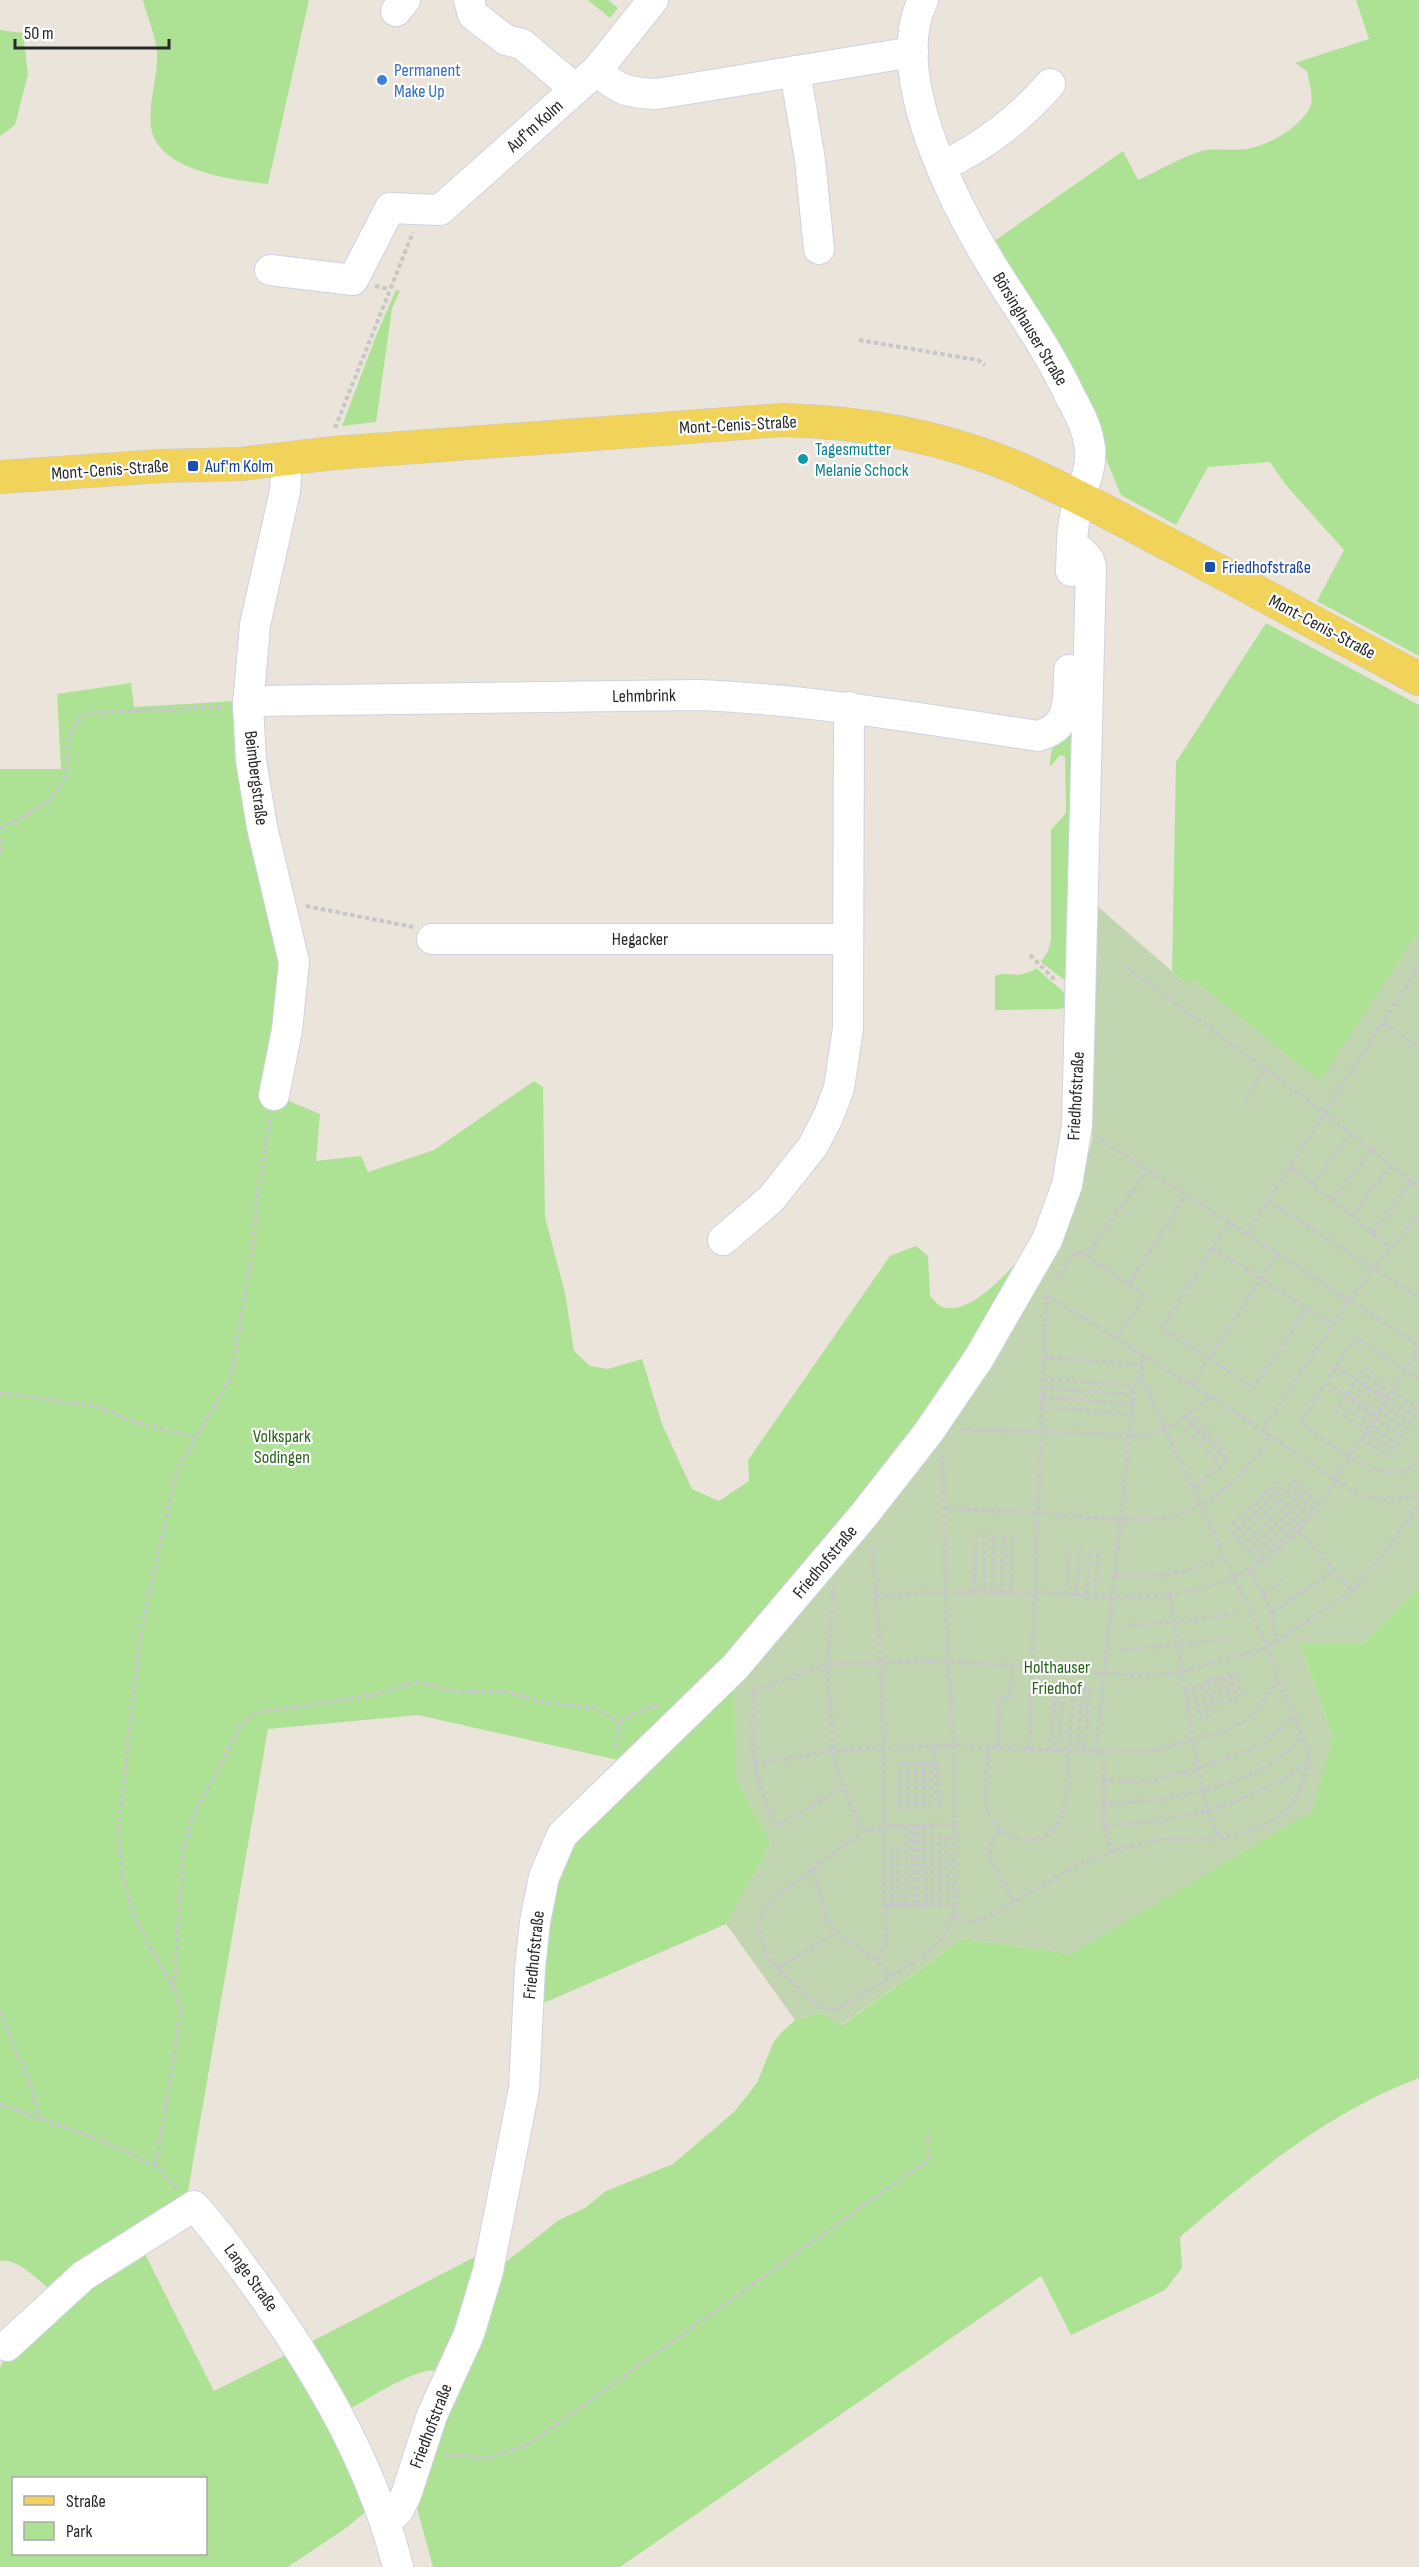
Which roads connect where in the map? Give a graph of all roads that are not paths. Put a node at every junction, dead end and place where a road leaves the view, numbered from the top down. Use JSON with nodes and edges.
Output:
{"nodes":[{"id":1,"x":470,"y":0,"type":"edge"},
{"id":2,"x":653,"y":0,"type":"edge"},
{"id":3,"x":923,"y":0,"type":"edge"},
{"id":4,"x":913,"y":52,"type":"junction"},
{"id":5,"x":795,"y":71,"type":"junction"},
{"id":6,"x":586,"y":80,"type":"junction"},
{"id":7,"x":1050,"y":84,"type":"dead end"},
{"id":8,"x":942,"y":166,"type":"junction"},
{"id":9,"x":819,"y":249,"type":"dead end"},
{"id":10,"x":270,"y":270,"type":"dead end"},
{"id":11,"x":287,"y":459,"type":"junction"},
{"id":12,"x":0,"y":477,"type":"edge"},
{"id":13,"x":1079,"y":497,"type":"junction"},
{"id":14,"x":1072,"y":551,"type":"junction"},
{"id":15,"x":1419,"y":680,"type":"edge"},
{"id":16,"x":236,"y":704,"type":"junction"},
{"id":17,"x":849,"y":707,"type":"junction"},
{"id":18,"x":422,"y":932,"type":"road end"},
{"id":19,"x":847,"y":939,"type":"junction"},
{"id":20,"x":274,"y":1095,"type":"road end"},
{"id":21,"x":723,"y":1240,"type":"dead end"},
{"id":22,"x":7,"y":2346,"type":"dead end"},
{"id":23,"x":386,"y":2521,"type":"junction"},
{"id":24,"x":398,"y":2567,"type":"edge"}],
"edges":[{"from":1,"to":6,"type":"street","name":"Auf'm Kolm"},
{"from":2,"to":6,"type":"street","name":"Auf'm Kolm"},
{"from":3,"to":4,"type":"street","name":"Börsinghauser Straße"},
{"from":4,"to":5,"type":"street","name":"Auf'm Kolm"},
{"from":4,"to":8,"type":"street","name":"Börsinghauser Straße"},
{"from":5,"to":6,"type":"street","name":"Auf'm Kolm"},
{"from":5,"to":9,"type":"street"},
{"from":6,"to":10,"type":"street","name":"Auf'm Kolm"},
{"from":7,"to":8,"type":"street"},
{"from":8,"to":13,"type":"street","name":"Börsinghauser Straße"},
{"from":11,"to":12,"type":"main road","name":"Mont-Cenis-Straße"},
{"from":11,"to":13,"type":"main road","name":"Mont-Cenis-Straße"},
{"from":11,"to":16,"type":"street","name":"Beimbergstraße"},
{"from":13,"to":14,"type":"street"},
{"from":13,"to":15,"type":"main road","name":"Mont-Cenis-Straße"},
{"from":14,"to":17,"type":"street","name":"Lehmbrink"},
{"from":14,"to":23,"type":"street","name":"Friedhofstraße"},
{"from":16,"to":17,"type":"street","name":"Lehmbrink"},
{"from":16,"to":20,"type":"street","name":"Beimbergstraße"},
{"from":17,"to":19,"type":"street"},
{"from":18,"to":19,"type":"street","name":"Hegacker"},
{"from":19,"to":21,"type":"street"},
{"from":22,"to":23,"type":"street","name":"Lange Straße"},
{"from":23,"to":24,"type":"street","name":"Lange Straße"}]}
